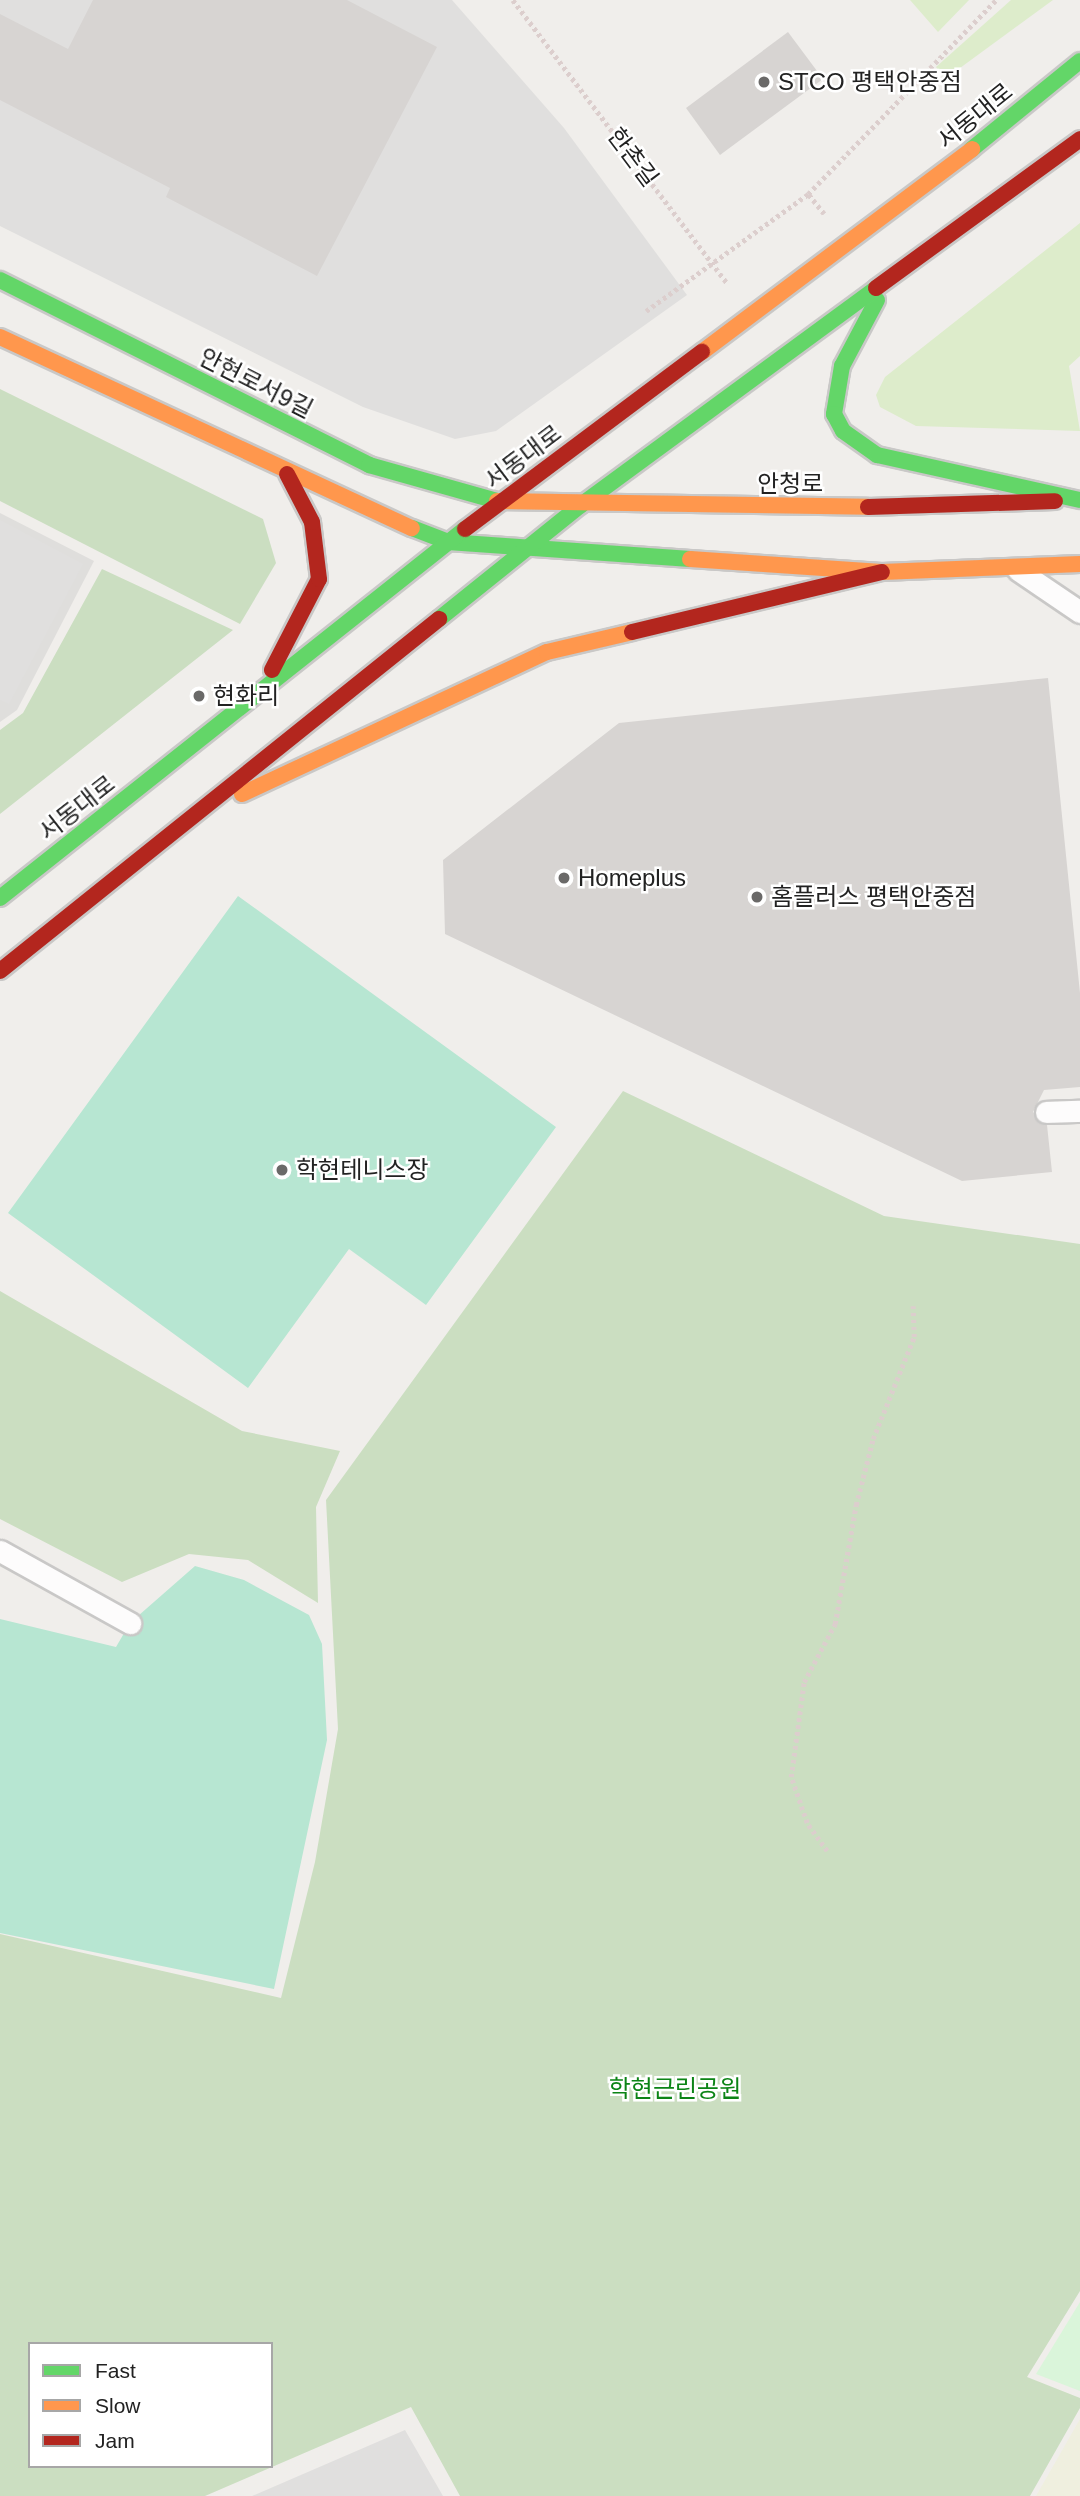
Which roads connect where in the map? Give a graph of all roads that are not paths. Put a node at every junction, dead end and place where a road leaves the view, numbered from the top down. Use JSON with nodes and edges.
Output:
{"nodes":[{"id":1,"x":1080,"y":61,"type":"edge"},
{"id":2,"x":1080,"y":139,"type":"edge"},
{"id":3,"x":890,"y":279,"type":"junction"},
{"id":4,"x":0,"y":280,"type":"edge"},
{"id":5,"x":0,"y":337,"type":"edge"},
{"id":6,"x":287,"y":474,"type":"junction"},
{"id":7,"x":1080,"y":500,"type":"edge"},
{"id":8,"x":501,"y":502,"type":"junction"},
{"id":9,"x":581,"y":506,"type":"junction"},
{"id":10,"x":448,"y":542,"type":"junction"},
{"id":11,"x":525,"y":550,"type":"junction"},
{"id":12,"x":1080,"y":564,"type":"edge"},
{"id":13,"x":1016,"y":569,"type":"junction"},
{"id":14,"x":882,"y":572,"type":"junction"},
{"id":15,"x":1080,"y":612,"type":"edge"},
{"id":16,"x":260,"y":690,"type":"junction"},
{"id":17,"x":186,"y":821,"type":"junction"},
{"id":18,"x":0,"y":898,"type":"edge"},
{"id":19,"x":0,"y":971,"type":"edge"},
{"id":20,"x":1080,"y":1111,"type":"edge"},
{"id":21,"x":1046,"y":1112,"type":"dead end"},
{"id":22,"x":0,"y":1551,"type":"edge"},
{"id":23,"x":130,"y":1623,"type":"dead end"}],
"edges":[{"from":1,"to":8,"type":"main road","name":"서동대로"},
{"from":2,"to":3,"type":"main road"},
{"from":3,"to":7,"type":"main road"},
{"from":3,"to":9,"type":"main road"},
{"from":4,"to":8,"type":"main road","name":"안현로서9길"},
{"from":5,"to":6,"type":"main road"},
{"from":6,"to":10,"type":"main road"},
{"from":6,"to":16,"type":"main road"},
{"from":7,"to":9,"type":"main road","name":"안청로"},
{"from":8,"to":9,"type":"main road","name":"안청로"},
{"from":8,"to":10,"type":"main road","name":"서동대로"},
{"from":8,"to":11,"type":"main road"},
{"from":9,"to":11,"type":"main road"},
{"from":10,"to":11,"type":"main road"},
{"from":10,"to":16,"type":"main road","name":"서동대로"},
{"from":11,"to":14,"type":"main road"},
{"from":11,"to":17,"type":"main road"},
{"from":12,"to":13,"type":"main road"},
{"from":13,"to":14,"type":"main road"},
{"from":13,"to":15,"type":"lane"},
{"from":14,"to":17,"type":"main road"},
{"from":16,"to":18,"type":"main road","name":"서동대로"},
{"from":17,"to":19,"type":"main road"},
{"from":20,"to":21,"type":"lane"},
{"from":22,"to":23,"type":"lane"}]}
